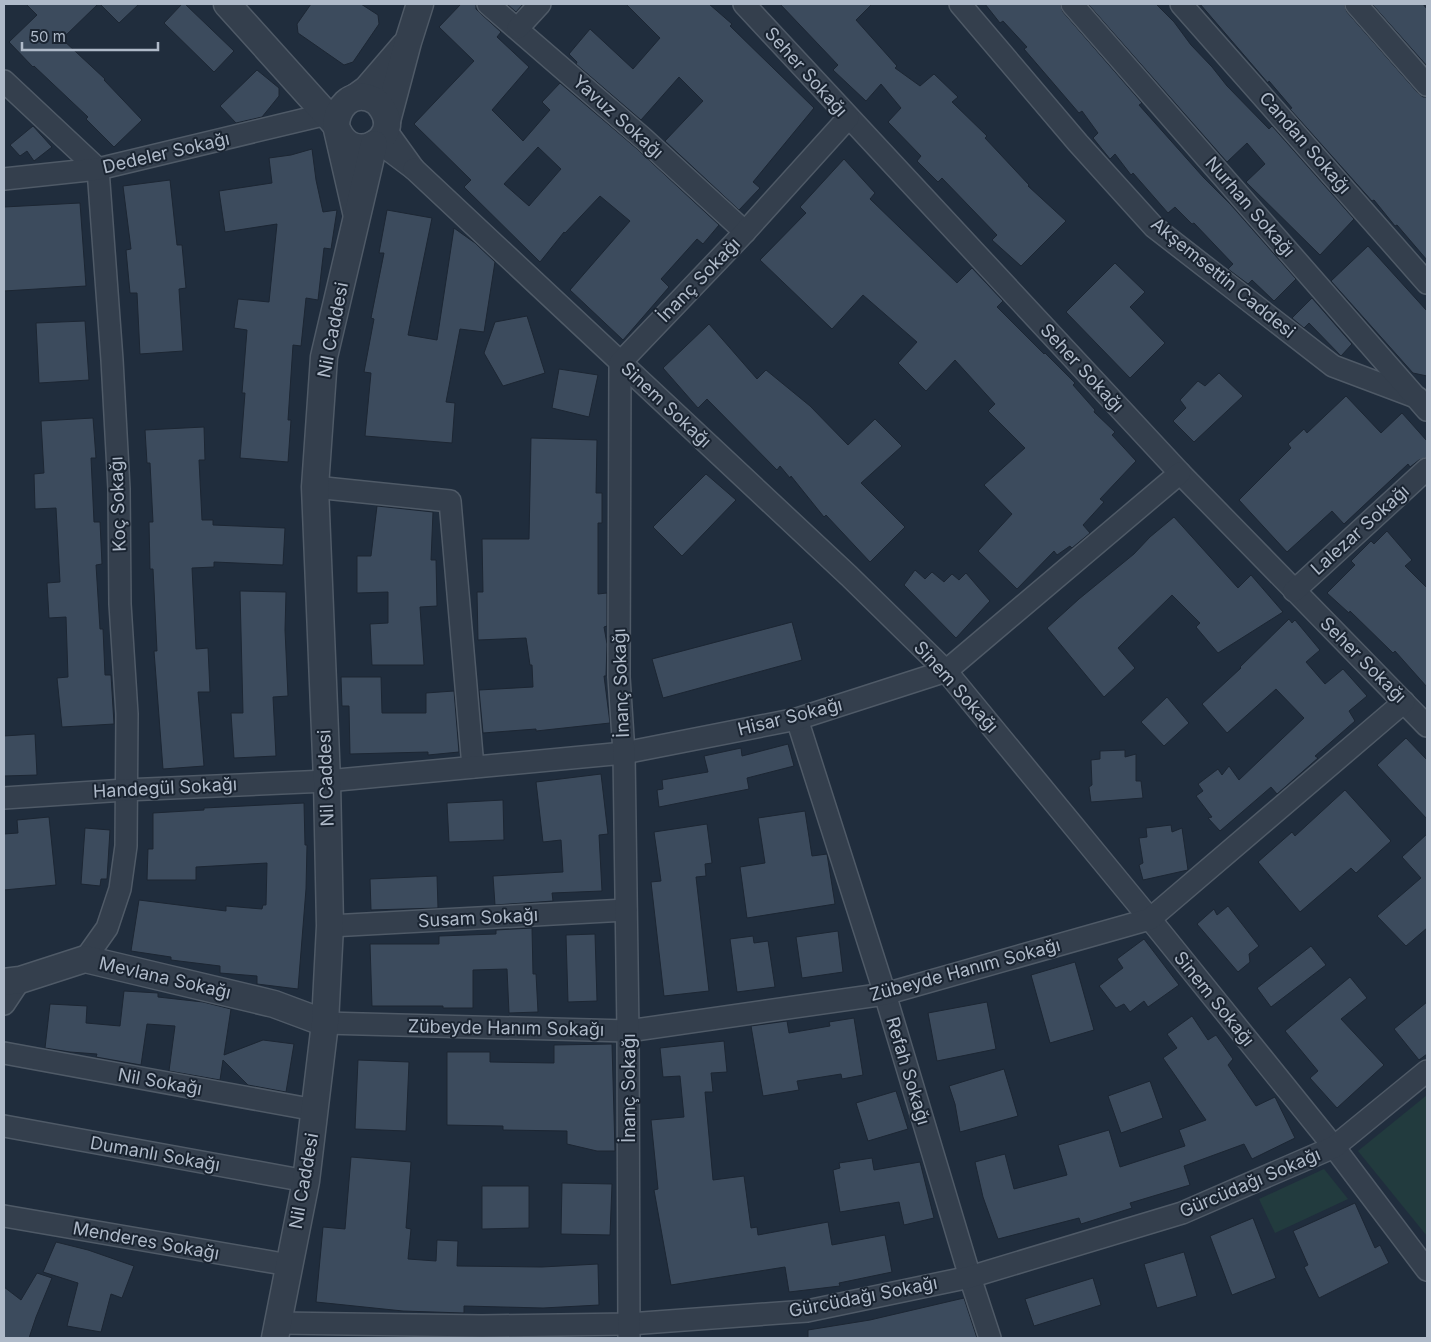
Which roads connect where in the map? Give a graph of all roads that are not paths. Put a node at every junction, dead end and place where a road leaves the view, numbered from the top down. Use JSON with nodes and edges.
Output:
{"nodes":[{"id":1,"x":228,"y":4,"type":"edge"},
{"id":2,"x":420,"y":4,"type":"edge"},
{"id":3,"x":488,"y":4,"type":"edge"},
{"id":4,"x":540,"y":4,"type":"edge"},
{"id":5,"x":744,"y":4,"type":"edge"},
{"id":6,"x":960,"y":4,"type":"edge"},
{"id":7,"x":1072,"y":4,"type":"edge"},
{"id":8,"x":1181,"y":4,"type":"edge"},
{"id":9,"x":1356,"y":4,"type":"edge"},
{"id":10,"x":518,"y":28,"type":"junction"},
{"id":11,"x":408,"y":42,"type":"junction"},
{"id":12,"x":4,"y":81,"type":"edge"},
{"id":13,"x":300,"y":84,"type":"junction"},
{"id":14,"x":1427,"y":85,"type":"edge"},
{"id":15,"x":354,"y":98,"type":"junction"},
{"id":16,"x":848,"y":118,"type":"junction"},
{"id":17,"x":333,"y":123,"type":"junction"},
{"id":18,"x":381,"y":134,"type":"junction"},
{"id":19,"x":98,"y":169,"type":"junction"},
{"id":20,"x":4,"y":179,"type":"edge"},
{"id":21,"x":357,"y":217,"type":"junction"},
{"id":22,"x":746,"y":232,"type":"junction"},
{"id":23,"x":1427,"y":283,"type":"edge"},
{"id":24,"x":620,"y":363,"type":"junction"},
{"id":25,"x":1424,"y":399,"type":"edge"},
{"id":26,"x":1427,"y":469,"type":"edge"},
{"id":27,"x":1180,"y":474,"type":"junction"},
{"id":28,"x":315,"y":487,"type":"junction"},
{"id":29,"x":1294,"y":590,"type":"junction"},
{"id":30,"x":946,"y":671,"type":"junction"},
{"id":31,"x":1404,"y":702,"type":"junction"},
{"id":32,"x":797,"y":719,"type":"junction"},
{"id":33,"x":1427,"y":726,"type":"edge"},
{"id":34,"x":624,"y":753,"type":"junction"},
{"id":35,"x":473,"y":767,"type":"junction"},
{"id":36,"x":327,"y":781,"type":"junction"},
{"id":37,"x":125,"y":790,"type":"junction"},
{"id":38,"x":4,"y":798,"type":"edge"},
{"id":39,"x":626,"y":910,"type":"junction"},
{"id":40,"x":1150,"y":919,"type":"junction"},
{"id":41,"x":330,"y":926,"type":"junction"},
{"id":42,"x":85,"y":959,"type":"junction"},
{"id":43,"x":12,"y":981,"type":"edge"},
{"id":44,"x":885,"y":994,"type":"junction"},
{"id":45,"x":4,"y":1004,"type":"edge"},
{"id":46,"x":325,"y":1023,"type":"junction"},
{"id":47,"x":628,"y":1031,"type":"junction"},
{"id":48,"x":4,"y":1053,"type":"edge"},
{"id":49,"x":1427,"y":1071,"type":"edge"},
{"id":50,"x":315,"y":1110,"type":"junction"},
{"id":51,"x":4,"y":1126,"type":"edge"},
{"id":52,"x":1334,"y":1147,"type":"junction"},
{"id":53,"x":306,"y":1181,"type":"junction"},
{"id":54,"x":4,"y":1216,"type":"edge"},
{"id":55,"x":289,"y":1265,"type":"junction"},
{"id":56,"x":1427,"y":1270,"type":"edge"},
{"id":57,"x":970,"y":1277,"type":"junction"},
{"id":58,"x":277,"y":1330,"type":"edge"},
{"id":59,"x":629,"y":1331,"type":"edge"},
{"id":60,"x":990,"y":1338,"type":"edge"}],
"edges":[{"from":1,"to":13,"type":"street"},
{"from":2,"to":11,"type":"street"},
{"from":3,"to":10,"type":"street","name":"Yavuz Sokağı"},
{"from":4,"to":10,"type":"street"},
{"from":5,"to":16,"type":"street","name":"Seher Sokağı"},
{"from":6,"to":25,"type":"street","name":"Akşemsettin Caddesi"},
{"from":7,"to":25,"type":"street","name":"Nurhan Sokağı"},
{"from":8,"to":23,"type":"street","name":"Candan Sokağı"},
{"from":9,"to":14,"type":"street"},
{"from":10,"to":22,"type":"street","name":"Yavuz Sokağı"},
{"from":11,"to":15,"type":"street"},
{"from":11,"to":18,"type":"street","name":"Nil Caddesi"},
{"from":12,"to":19,"type":"street"},
{"from":13,"to":15,"type":"street"},
{"from":13,"to":17,"type":"street"},
{"from":15,"to":17,"type":"street"},
{"from":15,"to":18,"type":"street"},
{"from":16,"to":22,"type":"street","name":"İnanç Sokağı"},
{"from":16,"to":27,"type":"street","name":"Seher Sokağı"},
{"from":17,"to":18,"type":"street"},
{"from":17,"to":19,"type":"street","name":"Dedeler Sokağı"},
{"from":17,"to":21,"type":"street","name":"Nil Caddesi"},
{"from":18,"to":21,"type":"street","name":"Nil Caddesi"},
{"from":18,"to":24,"type":"street","name":"Sinem Sokağı"},
{"from":19,"to":20,"type":"street","name":"Dedeler Sokağı"},
{"from":19,"to":37,"type":"street","name":"Koç Sokağı"},
{"from":21,"to":28,"type":"street","name":"Nil Caddesi"},
{"from":22,"to":24,"type":"street","name":"İnanç Sokağı"},
{"from":24,"to":30,"type":"street","name":"Sinem Sokağı"},
{"from":24,"to":34,"type":"street","name":"İnanç Sokağı"},
{"from":26,"to":29,"type":"street","name":"Lalezar Sokağı"},
{"from":27,"to":29,"type":"street","name":"Seher Sokağı"},
{"from":27,"to":30,"type":"street","name":"Hisar Sokağı"},
{"from":28,"to":35,"type":"street"},
{"from":28,"to":36,"type":"street","name":"Nil Caddesi"},
{"from":29,"to":31,"type":"street","name":"Seher Sokağı"},
{"from":30,"to":32,"type":"street","name":"Hisar Sokağı"},
{"from":30,"to":40,"type":"street","name":"Sinem Sokağı"},
{"from":31,"to":33,"type":"street","name":"Seher Sokağı"},
{"from":31,"to":40,"type":"street","name":"Zübeyde Hanım Sokağı"},
{"from":32,"to":34,"type":"street","name":"Hisar Sokağı"},
{"from":32,"to":44,"type":"street","name":"Refah Sokağı"},
{"from":34,"to":35,"type":"street","name":"Hisar Sokağı"},
{"from":34,"to":39,"type":"street","name":"İnanç Sokağı"},
{"from":35,"to":36,"type":"street","name":"Hisar Sokağı"},
{"from":36,"to":37,"type":"street","name":"Handegül Sokağı"},
{"from":36,"to":41,"type":"street","name":"Nil Caddesi"},
{"from":37,"to":38,"type":"street","name":"Handegül Sokağı"},
{"from":37,"to":42,"type":"street","name":"Koç Sokağı"},
{"from":39,"to":41,"type":"street","name":"Susam Sokağı"},
{"from":39,"to":47,"type":"street","name":"İnanç Sokağı"},
{"from":40,"to":44,"type":"street","name":"Zübeyde Hanım Sokağı"},
{"from":40,"to":52,"type":"street","name":"Sinem Sokağı"},
{"from":41,"to":46,"type":"street","name":"Nil Caddesi"},
{"from":42,"to":43,"type":"street","name":"Mevlana Sokağı"},
{"from":42,"to":46,"type":"street","name":"Mevlana Sokağı"},
{"from":43,"to":45,"type":"street"},
{"from":44,"to":47,"type":"street","name":"Zübeyde Hanım Sokağı"},
{"from":44,"to":57,"type":"street","name":"Refah Sokağı"},
{"from":46,"to":47,"type":"street","name":"Zübeyde Hanım Sokağı"},
{"from":46,"to":50,"type":"street","name":"Nil Caddesi"},
{"from":47,"to":59,"type":"street","name":"İnanç Sokağı"},
{"from":48,"to":50,"type":"street","name":"Nil Sokağı"},
{"from":49,"to":52,"type":"street","name":"Gürcüdağı Sokağı"},
{"from":50,"to":53,"type":"street","name":"Nil Caddesi"},
{"from":51,"to":53,"type":"street","name":"Dumanlı Sokağı"},
{"from":52,"to":56,"type":"street","name":"Sinem Sokağı"},
{"from":52,"to":57,"type":"street","name":"Gürcüdağı Sokağı"},
{"from":53,"to":55,"type":"street","name":"Nil Caddesi"},
{"from":54,"to":55,"type":"street","name":"Menderes Sokağı"},
{"from":55,"to":58,"type":"street","name":"Nil Caddesi"},
{"from":57,"to":59,"type":"street","name":"Gürcüdağı Sokağı"},
{"from":57,"to":60,"type":"street","name":"Refah Sokağı"},
{"from":58,"to":59,"type":"street","name":"Gürcüdağı Sokağı"}]}
